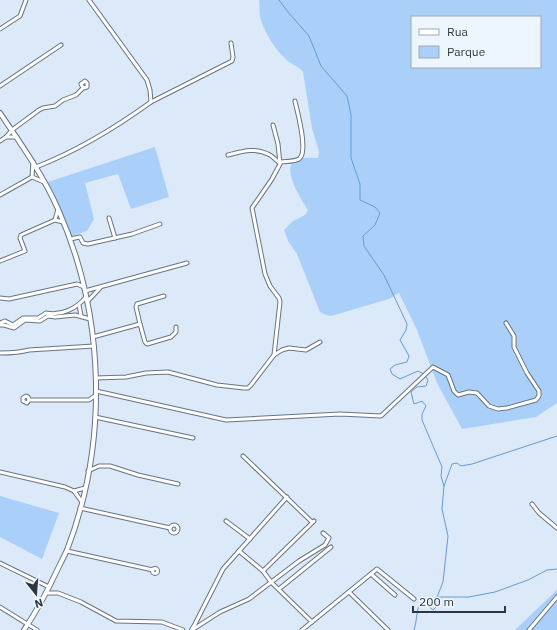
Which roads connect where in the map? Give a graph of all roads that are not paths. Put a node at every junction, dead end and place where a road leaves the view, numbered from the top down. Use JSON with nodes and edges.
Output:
{"nodes":[{"id":1,"x":26,"y":0,"type":"edge"},
{"id":2,"x":89,"y":0,"type":"edge"},
{"id":3,"x":0,"y":30,"type":"edge"},
{"id":4,"x":231,"y":42,"type":"dead end"},
{"id":5,"x":61,"y":45,"type":"dead end"},
{"id":6,"x":0,"y":86,"type":"edge"},
{"id":7,"x":83,"y":88,"type":"dead end"},
{"id":8,"x":295,"y":101,"type":"dead end"},
{"id":9,"x":151,"y":102,"type":"junction"},
{"id":10,"x":0,"y":113,"type":"edge"},
{"id":11,"x":273,"y":125,"type":"dead end"},
{"id":12,"x":12,"y":130,"type":"junction"},
{"id":13,"x":6,"y":137,"type":"junction"},
{"id":14,"x":17,"y":137,"type":"junction"},
{"id":15,"x":0,"y":141,"type":"edge"},
{"id":16,"x":228,"y":155,"type":"dead end"},
{"id":17,"x":32,"y":162,"type":"junction"},
{"id":18,"x":280,"y":162,"type":"junction"},
{"id":19,"x":36,"y":167,"type":"junction"},
{"id":20,"x":32,"y":177,"type":"junction"},
{"id":21,"x":44,"y":182,"type":"junction"},
{"id":22,"x":0,"y":195,"type":"edge"},
{"id":23,"x":58,"y":209,"type":"junction"},
{"id":24,"x":109,"y":218,"type":"dead end"},
{"id":25,"x":55,"y":220,"type":"junction"},
{"id":26,"x":63,"y":222,"type":"junction"},
{"id":27,"x":160,"y":224,"type":"dead end"},
{"id":28,"x":115,"y":238,"type":"junction"},
{"id":29,"x":70,"y":239,"type":"junction"},
{"id":30,"x":0,"y":261,"type":"edge"},
{"id":31,"x":187,"y":263,"type":"dead end"},
{"id":32,"x":81,"y":278,"type":"junction"},
{"id":33,"x":77,"y":284,"type":"junction"},
{"id":34,"x":101,"y":287,"type":"junction"},
{"id":35,"x":87,"y":289,"type":"junction"},
{"id":36,"x":93,"y":295,"type":"junction"},
{"id":37,"x":164,"y":296,"type":"dead end"},
{"id":38,"x":0,"y":298,"type":"edge"},
{"id":39,"x":87,"y":300,"type":"junction"},
{"id":40,"x":79,"y":305,"type":"junction"},
{"id":41,"x":82,"y":316,"type":"junction"},
{"id":42,"x":91,"y":319,"type":"junction"},
{"id":43,"x":506,"y":323,"type":"dead end"},
{"id":44,"x":0,"y":324,"type":"edge"},
{"id":45,"x":140,"y":324,"type":"junction"},
{"id":46,"x":176,"y":327,"type":"dead end"},
{"id":47,"x":93,"y":337,"type":"junction"},
{"id":48,"x":320,"y":342,"type":"dead end"},
{"id":49,"x":94,"y":346,"type":"junction"},
{"id":50,"x":0,"y":353,"type":"edge"},
{"id":51,"x":274,"y":355,"type":"junction"},
{"id":52,"x":96,"y":378,"type":"junction"},
{"id":53,"x":96,"y":393,"type":"junction"},
{"id":54,"x":30,"y":400,"type":"dead end"},
{"id":55,"x":89,"y":400,"type":"junction"},
{"id":56,"x":96,"y":407,"type":"junction"},
{"id":57,"x":95,"y":417,"type":"junction"},
{"id":58,"x":193,"y":438,"type":"dead end"},
{"id":59,"x":243,"y":456,"type":"dead end"},
{"id":60,"x":90,"y":462,"type":"junction"},
{"id":61,"x":99,"y":466,"type":"junction"},
{"id":62,"x":88,"y":471,"type":"junction"},
{"id":63,"x":0,"y":472,"type":"edge"},
{"id":64,"x":178,"y":484,"type":"dead end"},
{"id":65,"x":85,"y":488,"type":"junction"},
{"id":66,"x":74,"y":491,"type":"junction"},
{"id":67,"x":287,"y":497,"type":"junction"},
{"id":68,"x":82,"y":502,"type":"junction"},
{"id":69,"x":532,"y":504,"type":"dead end"},
{"id":70,"x":80,"y":508,"type":"junction"},
{"id":71,"x":226,"y":521,"type":"dead end"},
{"id":72,"x":170,"y":528,"type":"dead end"},
{"id":73,"x":557,"y":528,"type":"edge"},
{"id":74,"x":323,"y":533,"type":"dead end"},
{"id":75,"x":250,"y":539,"type":"junction"},
{"id":76,"x":331,"y":547,"type":"dead end"},
{"id":77,"x":67,"y":551,"type":"junction"},
{"id":78,"x":239,"y":551,"type":"junction"},
{"id":79,"x":0,"y":563,"type":"edge"},
{"id":80,"x":153,"y":570,"type":"dead end"},
{"id":81,"x":263,"y":571,"type":"junction"},
{"id":82,"x":371,"y":574,"type":"junction"},
{"id":83,"x":271,"y":582,"type":"junction"},
{"id":84,"x":49,"y":587,"type":"junction"},
{"id":85,"x":279,"y":589,"type":"junction"},
{"id":86,"x":349,"y":592,"type":"junction"},
{"id":87,"x":46,"y":593,"type":"junction"},
{"id":88,"x":394,"y":596,"type":"dead end"},
{"id":89,"x":557,"y":597,"type":"edge"},
{"id":90,"x":414,"y":599,"type":"dead end"},
{"id":91,"x":0,"y":607,"type":"edge"},
{"id":92,"x":312,"y":622,"type":"junction"},
{"id":93,"x":28,"y":624,"type":"junction"},
{"id":94,"x":24,"y":630,"type":"edge"},
{"id":95,"x":37,"y":630,"type":"edge"},
{"id":96,"x":183,"y":630,"type":"edge"},
{"id":97,"x":192,"y":630,"type":"edge"},
{"id":98,"x":302,"y":630,"type":"edge"},
{"id":99,"x":388,"y":630,"type":"edge"},
{"id":100,"x":529,"y":630,"type":"edge"}],
"edges":[{"from":1,"to":3,"type":"street"},
{"from":2,"to":9,"type":"street"},
{"from":4,"to":9,"type":"street"},
{"from":5,"to":6,"type":"street"},
{"from":7,"to":12,"type":"street"},
{"from":8,"to":18,"type":"street"},
{"from":9,"to":19,"type":"street"},
{"from":10,"to":12,"type":"street"},
{"from":11,"to":18,"type":"street"},
{"from":12,"to":13,"type":"street"},
{"from":12,"to":14,"type":"street"},
{"from":13,"to":14,"type":"street"},
{"from":13,"to":15,"type":"street"},
{"from":14,"to":17,"type":"street"},
{"from":16,"to":18,"type":"street"},
{"from":17,"to":19,"type":"street"},
{"from":17,"to":20,"type":"street"},
{"from":18,"to":51,"type":"street"},
{"from":19,"to":21,"type":"street"},
{"from":20,"to":21,"type":"street"},
{"from":20,"to":22,"type":"street"},
{"from":21,"to":23,"type":"street"},
{"from":23,"to":25,"type":"street"},
{"from":23,"to":26,"type":"street"},
{"from":24,"to":28,"type":"street"},
{"from":25,"to":26,"type":"street"},
{"from":25,"to":30,"type":"street"},
{"from":26,"to":29,"type":"street"},
{"from":27,"to":28,"type":"street"},
{"from":28,"to":29,"type":"street"},
{"from":29,"to":32,"type":"street"},
{"from":31,"to":34,"type":"street"},
{"from":32,"to":33,"type":"street"},
{"from":32,"to":35,"type":"street"},
{"from":33,"to":35,"type":"street"},
{"from":33,"to":38,"type":"street"},
{"from":34,"to":35,"type":"street"},
{"from":34,"to":36,"type":"street"},
{"from":35,"to":36,"type":"street"},
{"from":35,"to":39,"type":"street"},
{"from":36,"to":39,"type":"street"},
{"from":37,"to":45,"type":"street"},
{"from":39,"to":40,"type":"street"},
{"from":39,"to":42,"type":"street"},
{"from":40,"to":41,"type":"street"},
{"from":40,"to":44,"type":"street"},
{"from":41,"to":42,"type":"street"},
{"from":41,"to":44,"type":"street"},
{"from":42,"to":47,"type":"street"},
{"from":43,"to":53,"type":"street"},
{"from":45,"to":46,"type":"street"},
{"from":45,"to":47,"type":"street"},
{"from":47,"to":49,"type":"street"},
{"from":48,"to":51,"type":"street"},
{"from":49,"to":50,"type":"street"},
{"from":49,"to":52,"type":"street"},
{"from":51,"to":52,"type":"street"},
{"from":52,"to":53,"type":"street"},
{"from":53,"to":55,"type":"street"},
{"from":53,"to":56,"type":"street"},
{"from":54,"to":55,"type":"street"},
{"from":55,"to":56,"type":"street"},
{"from":56,"to":57,"type":"street"},
{"from":57,"to":58,"type":"street"},
{"from":57,"to":60,"type":"street"},
{"from":59,"to":67,"type":"street"},
{"from":60,"to":61,"type":"street"},
{"from":60,"to":62,"type":"street"},
{"from":61,"to":62,"type":"street"},
{"from":61,"to":64,"type":"street"},
{"from":62,"to":65,"type":"street"},
{"from":63,"to":66,"type":"street"},
{"from":65,"to":66,"type":"street"},
{"from":65,"to":68,"type":"street"},
{"from":66,"to":68,"type":"street"},
{"from":67,"to":75,"type":"street"},
{"from":67,"to":81,"type":"street"},
{"from":68,"to":70,"type":"street"},
{"from":69,"to":73,"type":"street"},
{"from":70,"to":72,"type":"street"},
{"from":70,"to":77,"type":"street"},
{"from":71,"to":75,"type":"street"},
{"from":74,"to":83,"type":"street"},
{"from":75,"to":78,"type":"street"},
{"from":76,"to":85,"type":"street"},
{"from":77,"to":80,"type":"street"},
{"from":77,"to":84,"type":"street"},
{"from":78,"to":81,"type":"street"},
{"from":78,"to":97,"type":"street"},
{"from":79,"to":84,"type":"street"},
{"from":81,"to":83,"type":"street"},
{"from":82,"to":86,"type":"street"},
{"from":82,"to":88,"type":"street"},
{"from":82,"to":90,"type":"street"},
{"from":83,"to":85,"type":"street"},
{"from":83,"to":97,"type":"street"},
{"from":84,"to":87,"type":"street"},
{"from":85,"to":92,"type":"street"},
{"from":86,"to":92,"type":"street"},
{"from":86,"to":99,"type":"street"},
{"from":87,"to":93,"type":"street"},
{"from":87,"to":96,"type":"street"},
{"from":89,"to":100,"type":"street"},
{"from":91,"to":93,"type":"street"},
{"from":92,"to":98,"type":"street"},
{"from":93,"to":94,"type":"street"},
{"from":93,"to":95,"type":"street"}]}
